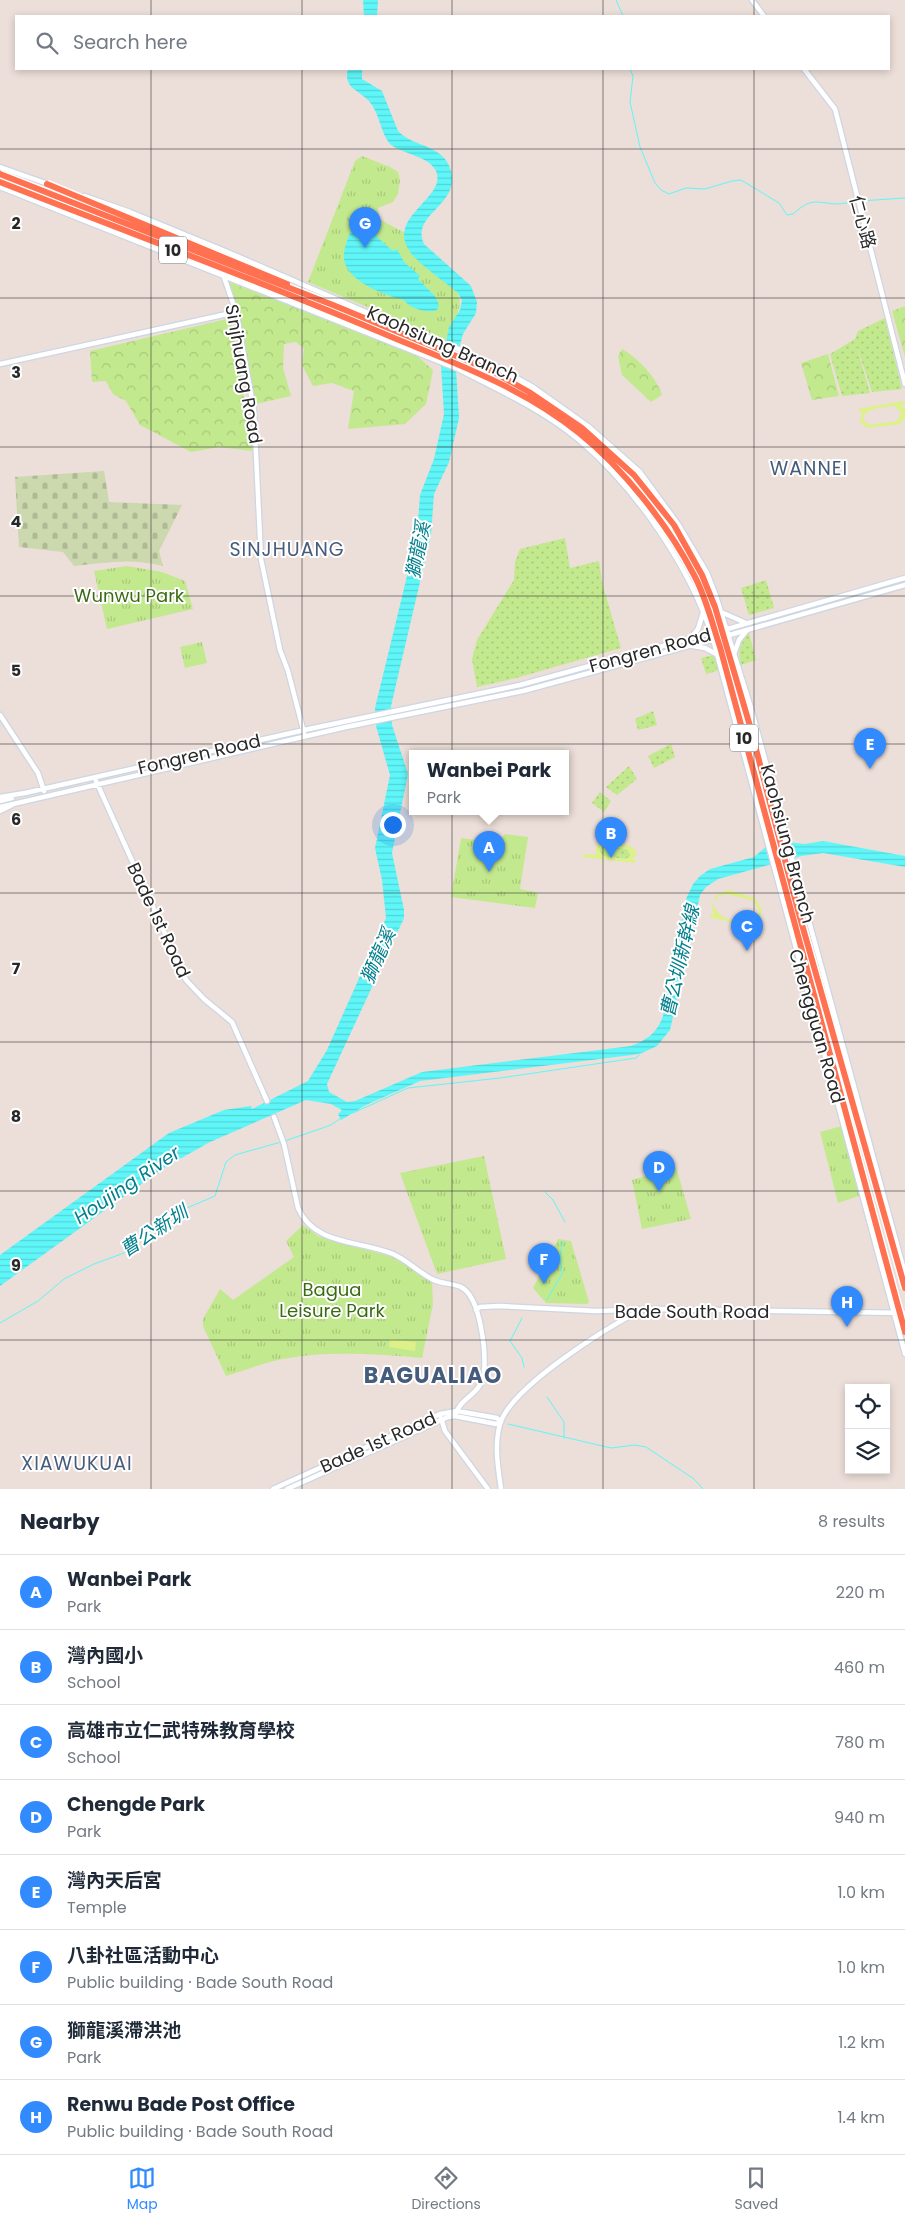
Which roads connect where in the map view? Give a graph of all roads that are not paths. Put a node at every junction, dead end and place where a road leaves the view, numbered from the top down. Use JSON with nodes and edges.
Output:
{"nodes":[{"id":1,"x":752,"y":0,"type":"edge"},
{"id":2,"x":763,"y":15,"type":"edge"},
{"id":3,"x":805,"y":70,"type":"edge"},
{"id":4,"x":0,"y":167,"type":"edge"},
{"id":5,"x":0,"y":174,"type":"edge"},
{"id":6,"x":0,"y":182,"type":"edge"},
{"id":7,"x":47,"y":184,"type":"junction"},
{"id":8,"x":0,"y":187,"type":"edge"},
{"id":9,"x":107,"y":230,"type":"junction"},
{"id":10,"x":213,"y":246,"type":"junction"},
{"id":11,"x":225,"y":251,"type":"junction"},
{"id":12,"x":224,"y":277,"type":"junction"},
{"id":13,"x":312,"y":287,"type":"junction"},
{"id":14,"x":319,"y":290,"type":"junction"},
{"id":15,"x":333,"y":306,"type":"junction"},
{"id":16,"x":302,"y":309,"type":"junction"},
{"id":17,"x":309,"y":311,"type":"junction"},
{"id":18,"x":236,"y":312,"type":"junction"},
{"id":19,"x":346,"y":318,"type":"junction"},
{"id":20,"x":0,"y":364,"type":"edge"},
{"id":21,"x":905,"y":384,"type":"edge"},
{"id":22,"x":681,"y":565,"type":"junction"},
{"id":23,"x":905,"y":578,"type":"edge"},
{"id":24,"x":905,"y":585,"type":"edge"},
{"id":25,"x":703,"y":612,"type":"junction"},
{"id":26,"x":720,"y":612,"type":"junction"},
{"id":27,"x":747,"y":623,"type":"junction"},
{"id":28,"x":726,"y":629,"type":"junction"},
{"id":29,"x":747,"y":630,"type":"junction"},
{"id":30,"x":716,"y":632,"type":"junction"},
{"id":31,"x":724,"y":636,"type":"junction"},
{"id":32,"x":713,"y":639,"type":"junction"},
{"id":33,"x":689,"y":643,"type":"junction"},
{"id":34,"x":718,"y":656,"type":"junction"},
{"id":35,"x":733,"y":656,"type":"junction"},
{"id":36,"x":751,"y":708,"type":"junction"},
{"id":37,"x":0,"y":715,"type":"edge"},
{"id":38,"x":303,"y":730,"type":"junction"},
{"id":39,"x":305,"y":737,"type":"junction"},
{"id":40,"x":96,"y":780,"type":"junction"},
{"id":41,"x":43,"y":789,"type":"junction"},
{"id":42,"x":25,"y":793,"type":"junction"},
{"id":43,"x":45,"y":795,"type":"junction"},
{"id":44,"x":0,"y":797,"type":"edge"},
{"id":45,"x":25,"y":800,"type":"junction"},
{"id":46,"x":0,"y":801,"type":"edge"},
{"id":47,"x":0,"y":806,"type":"edge"},
{"id":48,"x":0,"y":811,"type":"edge"},
{"id":49,"x":268,"y":1101,"type":"dead end"},
{"id":50,"x":274,"y":1117,"type":"dead end"},
{"id":51,"x":905,"y":1274,"type":"edge"},
{"id":52,"x":905,"y":1288,"type":"edge"},
{"id":53,"x":478,"y":1308,"type":"junction"},
{"id":54,"x":640,"y":1311,"type":"junction"},
{"id":55,"x":893,"y":1312,"type":"junction"},
{"id":56,"x":905,"y":1313,"type":"edge"},
{"id":57,"x":905,"y":1332,"type":"edge"},
{"id":58,"x":905,"y":1354,"type":"edge"},
{"id":59,"x":456,"y":1413,"type":"junction"},
{"id":60,"x":440,"y":1417,"type":"junction"},
{"id":61,"x":501,"y":1422,"type":"junction"},
{"id":62,"x":273,"y":1489,"type":"edge"},
{"id":63,"x":287,"y":1489,"type":"edge"},
{"id":64,"x":488,"y":1489,"type":"edge"},
{"id":65,"x":501,"y":1489,"type":"edge"}],
"edges":[{"from":1,"to":2,"type":"street"},
{"from":3,"to":21,"type":"street","name":"仁心路"},
{"from":4,"to":7,"type":"street","name":"Chengguan Road"},
{"from":5,"to":15,"type":"highway","name":"Kaohsiung Branch","number":"10","bridge":true},
{"from":6,"to":19,"type":"highway","name":"Kaohsiung Branch","number":"10","bridge":true},
{"from":7,"to":10,"type":"street","name":"Chengguan Road"},
{"from":7,"to":15,"type":"highway","bridge":true},
{"from":8,"to":9,"type":"street"},
{"from":9,"to":12,"type":"street"},
{"from":9,"to":19,"type":"highway","bridge":true},
{"from":10,"to":11,"type":"street","name":"Chengguan Road"},
{"from":10,"to":12,"type":"street","name":"Sinjhuang Road"},
{"from":11,"to":12,"type":"street"},
{"from":11,"to":13,"type":"street","name":"Chengguan Road"},
{"from":12,"to":16,"type":"street"},
{"from":12,"to":18,"type":"street","name":"Sinjhuang Road"},
{"from":13,"to":14,"type":"street","name":"Chengguan Road"},
{"from":13,"to":16,"type":"street"},
{"from":14,"to":17,"type":"street"},
{"from":14,"to":26,"type":"street","name":"Chengguan Road"},
{"from":15,"to":52,"type":"highway","name":"Kaohsiung Branch","number":"10","bridge":true},
{"from":16,"to":17,"type":"street"},
{"from":17,"to":22,"type":"street"},
{"from":18,"to":20,"type":"street"},
{"from":18,"to":38,"type":"street","name":"Sinjhuang Road"},
{"from":19,"to":57,"type":"highway","name":"Kaohsiung Branch","number":"10","bridge":true},
{"from":22,"to":25,"type":"street"},
{"from":22,"to":30,"type":"street"},
{"from":23,"to":27,"type":"street","name":"Fongren Road"},
{"from":24,"to":29,"type":"street","name":"Fongren Road"},
{"from":25,"to":30,"type":"street"},
{"from":25,"to":33,"type":"street"},
{"from":26,"to":27,"type":"street"},
{"from":26,"to":28,"type":"street","name":"Chengguan Road"},
{"from":27,"to":28,"type":"street","name":"Fongren Road"},
{"from":28,"to":30,"type":"street","name":"Fongren Road"},
{"from":28,"to":31,"type":"street","name":"Chengguan Road"},
{"from":29,"to":31,"type":"street","name":"Fongren Road"},
{"from":29,"to":35,"type":"street"},
{"from":30,"to":31,"type":"street"},
{"from":30,"to":32,"type":"street","name":"Chengguan Road"},
{"from":30,"to":33,"type":"street","name":"Fongren Road"},
{"from":31,"to":32,"type":"street","name":"Fongren Road"},
{"from":31,"to":35,"type":"street","name":"Chengguan Road"},
{"from":31,"to":36,"type":"street"},
{"from":32,"to":33,"type":"street","name":"Fongren Road"},
{"from":32,"to":34,"type":"street","name":"Chengguan Road"},
{"from":33,"to":34,"type":"street"},
{"from":33,"to":38,"type":"street","name":"Fongren Road"},
{"from":33,"to":39,"type":"street","name":"Fongren Road"},
{"from":34,"to":55,"type":"street","name":"Chengguan Road"},
{"from":35,"to":36,"type":"street","name":"Chengguan Road"},
{"from":36,"to":51,"type":"street","name":"Chengguan Road"},
{"from":37,"to":41,"type":"street"},
{"from":38,"to":39,"type":"street","name":"Sinjhuang Road"},
{"from":38,"to":40,"type":"street","name":"Fongren Road"},
{"from":39,"to":40,"type":"street","name":"Fongren Road"},
{"from":40,"to":41,"type":"street","name":"Fongren Road"},
{"from":40,"to":43,"type":"street","name":"Fongren Road"},
{"from":40,"to":49,"type":"street","name":"Bade 1st Road"},
{"from":41,"to":42,"type":"street","name":"Fongren Road"},
{"from":41,"to":43,"type":"street"},
{"from":42,"to":44,"type":"street","name":"Fongren Road"},
{"from":42,"to":46,"type":"street","name":"Fongren Road"},
{"from":43,"to":45,"type":"street","name":"Fongren Road"},
{"from":45,"to":47,"type":"street","name":"Fongren Road"},
{"from":45,"to":48,"type":"street","name":"Fongren Road"},
{"from":50,"to":53,"type":"street","name":"Bade 1st Road"},
{"from":53,"to":54,"type":"street","name":"Bade South Road"},
{"from":53,"to":59,"type":"street","name":"Bade 1st Road"},
{"from":54,"to":55,"type":"street","name":"Bade South Road"},
{"from":54,"to":61,"type":"street"},
{"from":55,"to":56,"type":"street","name":"Bade South Road"},
{"from":55,"to":58,"type":"street","name":"Chengguan Road"},
{"from":59,"to":60,"type":"street","name":"Bade 1st Road"},
{"from":59,"to":61,"type":"street","name":"Bade 1st Road"},
{"from":60,"to":62,"type":"street","name":"Bade 1st Road"},
{"from":60,"to":63,"type":"street","name":"Bade 1st Road"},
{"from":60,"to":64,"type":"street"},
{"from":61,"to":65,"type":"street"}]}
